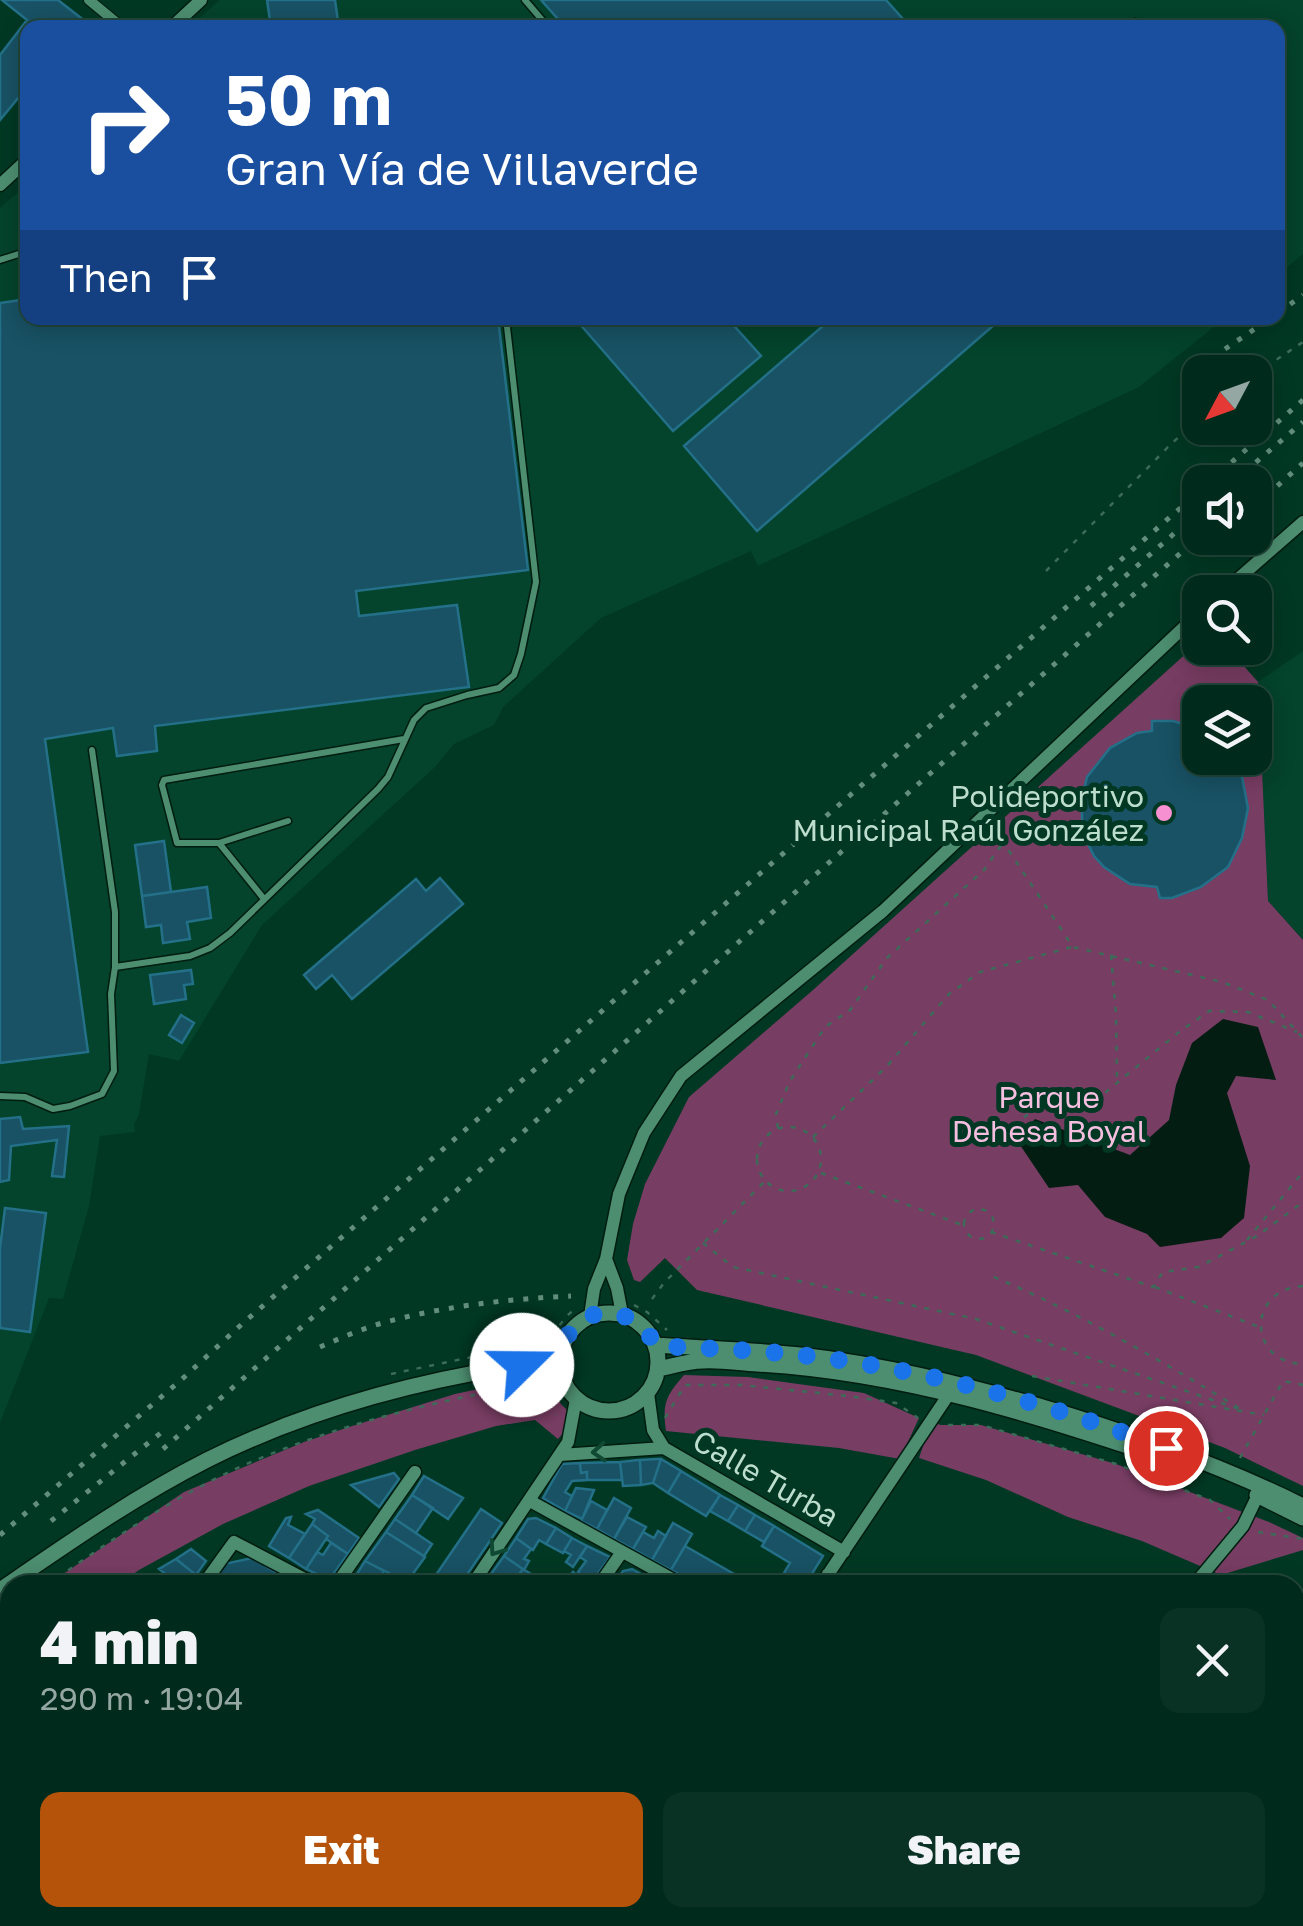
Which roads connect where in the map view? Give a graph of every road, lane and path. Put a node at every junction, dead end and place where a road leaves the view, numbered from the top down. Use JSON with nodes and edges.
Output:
{"nodes":[{"id":1,"x":89,"y":0,"type":"edge"},
{"id":2,"x":201,"y":0,"type":"edge"},
{"id":3,"x":525,"y":0,"type":"edge"},
{"id":4,"x":113,"y":20,"type":"edge"},
{"id":5,"x":180,"y":20,"type":"edge"},
{"id":6,"x":542,"y":20,"type":"edge"},
{"id":7,"x":20,"y":167,"type":"edge"},
{"id":8,"x":0,"y":185,"type":"edge"},
{"id":9,"x":507,"y":325,"type":"edge"},
{"id":10,"x":1303,"y":342,"type":"edge"},
{"id":11,"x":1272,"y":363,"type":"edge"},
{"id":12,"x":1182,"y":434,"type":"edge"},
{"id":13,"x":1303,"y":522,"type":"edge"},
{"id":14,"x":1046,"y":571,"type":"dead end"},
{"id":15,"x":1242,"y":575,"type":"edge"},
{"id":16,"x":1182,"y":629,"type":"edge"},
{"id":17,"x":404,"y":739,"type":"junction"},
{"id":18,"x":92,"y":750,"type":"dead end"},
{"id":19,"x":288,"y":821,"type":"dead end"},
{"id":20,"x":1002,"y":826,"type":"dead end"},
{"id":21,"x":220,"y":842,"type":"junction"},
{"id":22,"x":1003,"y":842,"type":"junction"},
{"id":23,"x":264,"y":899,"type":"junction"},
{"id":24,"x":1073,"y":947,"type":"junction"},
{"id":25,"x":1111,"y":955,"type":"junction"},
{"id":26,"x":115,"y":967,"type":"junction"},
{"id":27,"x":1298,"y":1033,"type":"junction"},
{"id":28,"x":1303,"y":1038,"type":"edge"},
{"id":29,"x":1117,"y":1082,"type":"junction"},
{"id":30,"x":0,"y":1096,"type":"edge"},
{"id":31,"x":778,"y":1128,"type":"junction"},
{"id":32,"x":813,"y":1136,"type":"junction"},
{"id":33,"x":1012,"y":1140,"type":"dead end"},
{"id":34,"x":818,"y":1172,"type":"junction"},
{"id":35,"x":1303,"y":1172,"type":"edge"},
{"id":36,"x":766,"y":1180,"type":"junction"},
{"id":37,"x":1303,"y":1202,"type":"edge"},
{"id":38,"x":965,"y":1226,"type":"junction"},
{"id":39,"x":991,"y":1232,"type":"junction"},
{"id":40,"x":1246,"y":1242,"type":"junction"},
{"id":41,"x":704,"y":1244,"type":"junction"},
{"id":42,"x":606,"y":1258,"type":"junction"},
{"id":43,"x":986,"y":1274,"type":"dead end"},
{"id":44,"x":1153,"y":1286,"type":"junction"},
{"id":45,"x":1303,"y":1286,"type":"edge"},
{"id":46,"x":652,"y":1300,"type":"dead end"},
{"id":47,"x":584,"y":1312,"type":"junction"},
{"id":48,"x":622,"y":1314,"type":"junction"},
{"id":49,"x":1260,"y":1328,"type":"junction"},
{"id":50,"x":537,"y":1346,"type":"dead end"},
{"id":51,"x":656,"y":1346,"type":"junction"},
{"id":52,"x":1303,"y":1364,"type":"edge"},
{"id":53,"x":658,"y":1368,"type":"junction"},
{"id":54,"x":560,"y":1369,"type":"junction"},
{"id":55,"x":1032,"y":1376,"type":"dead end"},
{"id":56,"x":1303,"y":1385,"type":"edge"},
{"id":57,"x":516,"y":1388,"type":"dead end"},
{"id":58,"x":541,"y":1393,"type":"dead end"},
{"id":59,"x":648,"y":1393,"type":"junction"},
{"id":60,"x":949,"y":1394,"type":"junction"},
{"id":61,"x":576,"y":1399,"type":"junction"},
{"id":62,"x":1242,"y":1410,"type":"junction"},
{"id":63,"x":1264,"y":1415,"type":"junction"},
{"id":64,"x":919,"y":1418,"type":"dead end"},
{"id":65,"x":665,"y":1419,"type":"dead end"},
{"id":66,"x":941,"y":1425,"type":"dead end"},
{"id":67,"x":571,"y":1435,"type":"junction"},
{"id":68,"x":664,"y":1448,"type":"junction"},
{"id":69,"x":560,"y":1454,"type":"junction"},
{"id":70,"x":1240,"y":1458,"type":"dead end"},
{"id":71,"x":415,"y":1472,"type":"dead end"},
{"id":72,"x":1258,"y":1496,"type":"junction"},
{"id":73,"x":530,"y":1501,"type":"junction"},
{"id":74,"x":1303,"y":1506,"type":"edge"},
{"id":75,"x":1303,"y":1518,"type":"edge"},
{"id":76,"x":1233,"y":1521,"type":"dead end"},
{"id":77,"x":1252,"y":1532,"type":"dead end"},
{"id":78,"x":1303,"y":1538,"type":"edge"},
{"id":79,"x":622,"y":1552,"type":"junction"},
{"id":80,"x":844,"y":1552,"type":"junction"},
{"id":81,"x":22,"y":1575,"type":"edge"},
{"id":82,"x":38,"y":1575,"type":"edge"},
{"id":83,"x":61,"y":1575,"type":"edge"},
{"id":84,"x":210,"y":1575,"type":"edge"},
{"id":85,"x":297,"y":1575,"type":"edge"},
{"id":86,"x":343,"y":1575,"type":"edge"},
{"id":87,"x":479,"y":1575,"type":"edge"},
{"id":88,"x":606,"y":1575,"type":"edge"},
{"id":89,"x":665,"y":1575,"type":"edge"},
{"id":90,"x":828,"y":1575,"type":"edge"},
{"id":91,"x":1202,"y":1575,"type":"edge"}],
"edges":[{"from":1,"to":4,"type":"street"},
{"from":2,"to":5,"type":"street"},
{"from":3,"to":6,"type":"lane"},
{"from":7,"to":8,"type":"street"},
{"from":9,"to":17,"type":"lane"},
{"from":10,"to":11,"type":"path"},
{"from":12,"to":14,"type":"path"},
{"from":13,"to":15,"type":"street"},
{"from":16,"to":42,"type":"street"},
{"from":17,"to":21,"type":"lane"},
{"from":17,"to":23,"type":"lane"},
{"from":18,"to":26,"type":"lane"},
{"from":19,"to":21,"type":"lane"},
{"from":20,"to":22,"type":"path"},
{"from":21,"to":23,"type":"lane"},
{"from":22,"to":24,"type":"path"},
{"from":22,"to":31,"type":"path"},
{"from":23,"to":26,"type":"lane"},
{"from":24,"to":25,"type":"path"},
{"from":24,"to":32,"type":"path"},
{"from":25,"to":27,"type":"path"},
{"from":25,"to":29,"type":"path"},
{"from":26,"to":30,"type":"lane"},
{"from":27,"to":28,"type":"path"},
{"from":27,"to":29,"type":"path"},
{"from":29,"to":33,"type":"path"},
{"from":31,"to":32,"type":"path"},
{"from":31,"to":36,"type":"path"},
{"from":32,"to":34,"type":"path"},
{"from":34,"to":36,"type":"path"},
{"from":34,"to":38,"type":"path"},
{"from":35,"to":40,"type":"path"},
{"from":36,"to":41,"type":"path"},
{"from":37,"to":40,"type":"path"},
{"from":38,"to":39,"type":"path"},
{"from":38,"to":39,"type":"path"},
{"from":39,"to":44,"type":"path"},
{"from":40,"to":44,"type":"path"},
{"from":41,"to":46,"type":"path"},
{"from":41,"to":62,"type":"path"},
{"from":42,"to":47,"type":"street"},
{"from":42,"to":48,"type":"street"},
{"from":43,"to":62,"type":"path"},
{"from":44,"to":49,"type":"path"},
{"from":45,"to":49,"type":"path"},
{"from":47,"to":48,"type":"street"},
{"from":47,"to":50,"type":"path"},
{"from":47,"to":54,"type":"street"},
{"from":48,"to":51,"type":"street"},
{"from":49,"to":52,"type":"path"},
{"from":51,"to":53,"type":"street"},
{"from":51,"to":74,"type":"street"},
{"from":53,"to":59,"type":"street"},
{"from":53,"to":60,"type":"street"},
{"from":54,"to":61,"type":"street"},
{"from":54,"to":81,"type":"street"},
{"from":54,"to":82,"type":"street"},
{"from":55,"to":62,"type":"path"},
{"from":56,"to":63,"type":"path"},
{"from":57,"to":83,"type":"path"},
{"from":58,"to":67,"type":"path"},
{"from":59,"to":61,"type":"street"},
{"from":59,"to":68,"type":"street","name":"Calle Turba"},
{"from":60,"to":72,"type":"street"},
{"from":60,"to":80,"type":"street"},
{"from":61,"to":67,"type":"street"},
{"from":62,"to":63,"type":"path"},
{"from":63,"to":70,"type":"path"},
{"from":64,"to":65,"type":"path"},
{"from":66,"to":76,"type":"path"},
{"from":67,"to":69,"type":"street"},
{"from":68,"to":69,"type":"street","name":"Calle Turba","one_way":true},
{"from":68,"to":80,"type":"street","name":"Calle Turba"},
{"from":69,"to":73,"type":"street"},
{"from":71,"to":86,"type":"street"},
{"from":72,"to":75,"type":"street"},
{"from":72,"to":91,"type":"street"},
{"from":73,"to":79,"type":"street"},
{"from":73,"to":87,"type":"street","one_way":true},
{"from":77,"to":78,"type":"path"},
{"from":79,"to":88,"type":"street"},
{"from":79,"to":89,"type":"street"},
{"from":80,"to":90,"type":"street"},
{"from":84,"to":85,"type":"street"}]}
